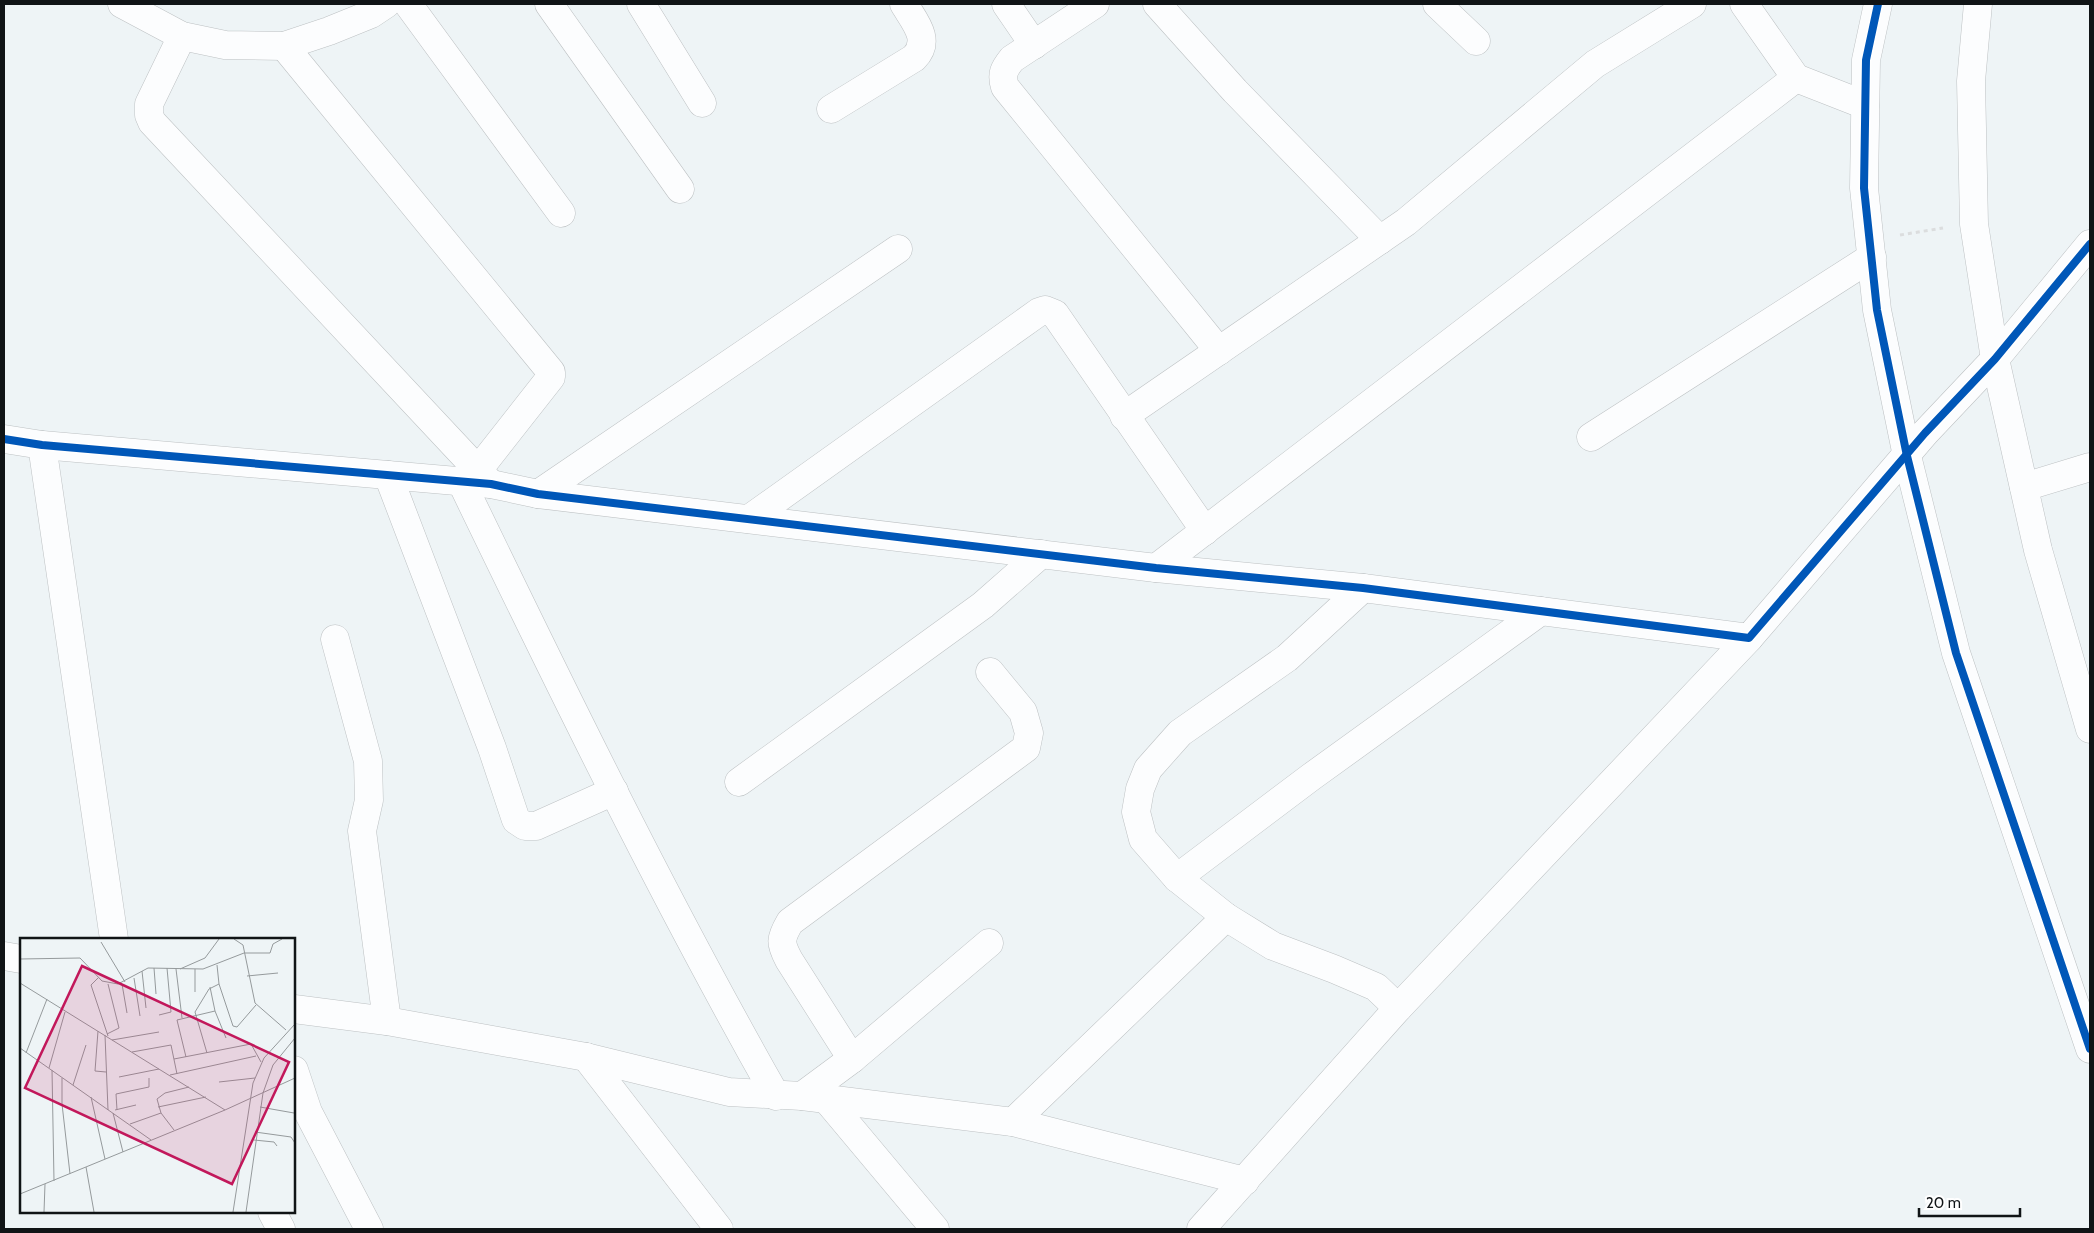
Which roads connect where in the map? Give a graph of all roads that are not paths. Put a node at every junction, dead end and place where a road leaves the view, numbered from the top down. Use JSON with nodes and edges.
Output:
{"nodes":[{"id":1,"x":122,"y":4,"type":"edge"},
{"id":2,"x":386,"y":4,"type":"edge"},
{"id":3,"x":408,"y":4,"type":"edge"},
{"id":4,"x":549,"y":4,"type":"edge"},
{"id":5,"x":641,"y":4,"type":"edge"},
{"id":6,"x":904,"y":4,"type":"edge"},
{"id":7,"x":1006,"y":4,"type":"edge"},
{"id":8,"x":1095,"y":4,"type":"edge"},
{"id":9,"x":1156,"y":4,"type":"edge"},
{"id":10,"x":1437,"y":4,"type":"edge"},
{"id":11,"x":1692,"y":4,"type":"edge"},
{"id":12,"x":1744,"y":4,"type":"edge"},
{"id":13,"x":1878,"y":4,"type":"edge"},
{"id":14,"x":1978,"y":4,"type":"edge"},
{"id":15,"x":182,"y":36,"type":"junction"},
{"id":16,"x":1476,"y":41,"type":"dead end"},
{"id":17,"x":1034,"y":45,"type":"junction"},
{"id":18,"x":284,"y":46,"type":"junction"},
{"id":19,"x":1796,"y":78,"type":"junction"},
{"id":20,"x":702,"y":103,"type":"dead end"},
{"id":21,"x":1865,"y":105,"type":"junction"},
{"id":22,"x":831,"y":109,"type":"dead end"},
{"id":23,"x":680,"y":189,"type":"dead end"},
{"id":24,"x":561,"y":213,"type":"dead end"},
{"id":25,"x":1380,"y":240,"type":"junction"},
{"id":26,"x":2090,"y":244,"type":"edge"},
{"id":27,"x":1870,"y":248,"type":"junction"},
{"id":28,"x":898,"y":249,"type":"dead end"},
{"id":29,"x":1219,"y":351,"type":"junction"},
{"id":30,"x":1988,"y":366,"type":"junction"},
{"id":31,"x":1124,"y":416,"type":"junction"},
{"id":32,"x":1591,"y":437,"type":"dead end"},
{"id":33,"x":4,"y":439,"type":"edge"},
{"id":34,"x":42,"y":444,"type":"junction"},
{"id":35,"x":1907,"y":456,"type":"junction"},
{"id":36,"x":2090,"y":467,"type":"edge"},
{"id":37,"x":388,"y":475,"type":"junction"},
{"id":38,"x":477,"y":478,"type":"junction"},
{"id":39,"x":2024,"y":486,"type":"junction"},
{"id":40,"x":538,"y":494,"type":"junction"},
{"id":41,"x":749,"y":519,"type":"junction"},
{"id":42,"x":1205,"y":531,"type":"junction"},
{"id":43,"x":1041,"y":554,"type":"junction"},
{"id":44,"x":1156,"y":568,"type":"junction"},
{"id":45,"x":1363,"y":588,"type":"junction"},
{"id":46,"x":1541,"y":611,"type":"junction"},
{"id":47,"x":1749,"y":638,"type":"junction"},
{"id":48,"x":335,"y":639,"type":"dead end"},
{"id":49,"x":990,"y":672,"type":"dead end"},
{"id":50,"x":2088,"y":717,"type":"edge"},
{"id":51,"x":739,"y":782,"type":"dead end"},
{"id":52,"x":614,"y":791,"type":"junction"},
{"id":53,"x":1177,"y":878,"type":"junction"},
{"id":54,"x":1226,"y":917,"type":"junction"},
{"id":55,"x":114,"y":938,"type":"edge"},
{"id":56,"x":989,"y":943,"type":"dead end"},
{"id":57,"x":4,"y":956,"type":"edge"},
{"id":58,"x":20,"y":959,"type":"edge"},
{"id":59,"x":1398,"y":1008,"type":"junction"},
{"id":60,"x":295,"y":1010,"type":"edge"},
{"id":61,"x":387,"y":1020,"type":"junction"},
{"id":62,"x":2090,"y":1049,"type":"edge"},
{"id":63,"x":586,"y":1057,"type":"junction"},
{"id":64,"x":852,"y":1058,"type":"junction"},
{"id":65,"x":295,"y":1073,"type":"edge"},
{"id":66,"x":802,"y":1097,"type":"junction"},
{"id":67,"x":1013,"y":1122,"type":"junction"},
{"id":68,"x":1245,"y":1181,"type":"junction"},
{"id":69,"x":273,"y":1213,"type":"edge"},
{"id":70,"x":281,"y":1229,"type":"edge"},
{"id":71,"x":369,"y":1229,"type":"edge"},
{"id":72,"x":719,"y":1229,"type":"edge"},
{"id":73,"x":935,"y":1229,"type":"edge"},
{"id":74,"x":1202,"y":1229,"type":"edge"}],
"edges":[{"from":1,"to":15,"type":"street"},
{"from":2,"to":18,"type":"street"},
{"from":3,"to":24,"type":"street"},
{"from":4,"to":23,"type":"street"},
{"from":5,"to":20,"type":"street"},
{"from":6,"to":22,"type":"street"},
{"from":7,"to":17,"type":"street"},
{"from":8,"to":17,"type":"street"},
{"from":9,"to":25,"type":"street"},
{"from":10,"to":16,"type":"street"},
{"from":11,"to":25,"type":"street"},
{"from":12,"to":19,"type":"street"},
{"from":13,"to":21,"type":"street"},
{"from":14,"to":30,"type":"street"},
{"from":15,"to":18,"type":"street"},
{"from":15,"to":38,"type":"street"},
{"from":17,"to":29,"type":"street"},
{"from":18,"to":38,"type":"street"},
{"from":19,"to":21,"type":"street"},
{"from":19,"to":42,"type":"street"},
{"from":21,"to":27,"type":"street"},
{"from":25,"to":29,"type":"street"},
{"from":26,"to":30,"type":"street"},
{"from":27,"to":32,"type":"street"},
{"from":27,"to":35,"type":"street"},
{"from":28,"to":40,"type":"street"},
{"from":29,"to":31,"type":"street"},
{"from":30,"to":35,"type":"street"},
{"from":30,"to":39,"type":"street"},
{"from":31,"to":41,"type":"street"},
{"from":31,"to":42,"type":"street"},
{"from":33,"to":34,"type":"street"},
{"from":34,"to":37,"type":"street"},
{"from":34,"to":55,"type":"street"},
{"from":35,"to":47,"type":"street"},
{"from":35,"to":62,"type":"street"},
{"from":36,"to":39,"type":"street"},
{"from":37,"to":38,"type":"street"},
{"from":37,"to":52,"type":"street"},
{"from":38,"to":40,"type":"street"},
{"from":38,"to":52,"type":"street"},
{"from":39,"to":50,"type":"street"},
{"from":40,"to":41,"type":"street"},
{"from":41,"to":43,"type":"street"},
{"from":42,"to":44,"type":"street"},
{"from":43,"to":44,"type":"street"},
{"from":43,"to":51,"type":"street"},
{"from":44,"to":45,"type":"street"},
{"from":45,"to":46,"type":"street"},
{"from":45,"to":53,"type":"street"},
{"from":46,"to":47,"type":"street"},
{"from":46,"to":53,"type":"street"},
{"from":47,"to":59,"type":"street"},
{"from":48,"to":61,"type":"street"},
{"from":49,"to":64,"type":"street"},
{"from":52,"to":66,"type":"street"},
{"from":53,"to":54,"type":"street"},
{"from":54,"to":59,"type":"street"},
{"from":54,"to":67,"type":"street"},
{"from":56,"to":64,"type":"street"},
{"from":57,"to":58,"type":"street"},
{"from":59,"to":68,"type":"street"},
{"from":60,"to":61,"type":"street"},
{"from":61,"to":63,"type":"street"},
{"from":63,"to":66,"type":"street"},
{"from":63,"to":72,"type":"street"},
{"from":64,"to":66,"type":"street"},
{"from":65,"to":71,"type":"street"},
{"from":66,"to":67,"type":"street"},
{"from":66,"to":73,"type":"street"},
{"from":67,"to":68,"type":"street"},
{"from":68,"to":74,"type":"street"},
{"from":69,"to":70,"type":"street"}]}
